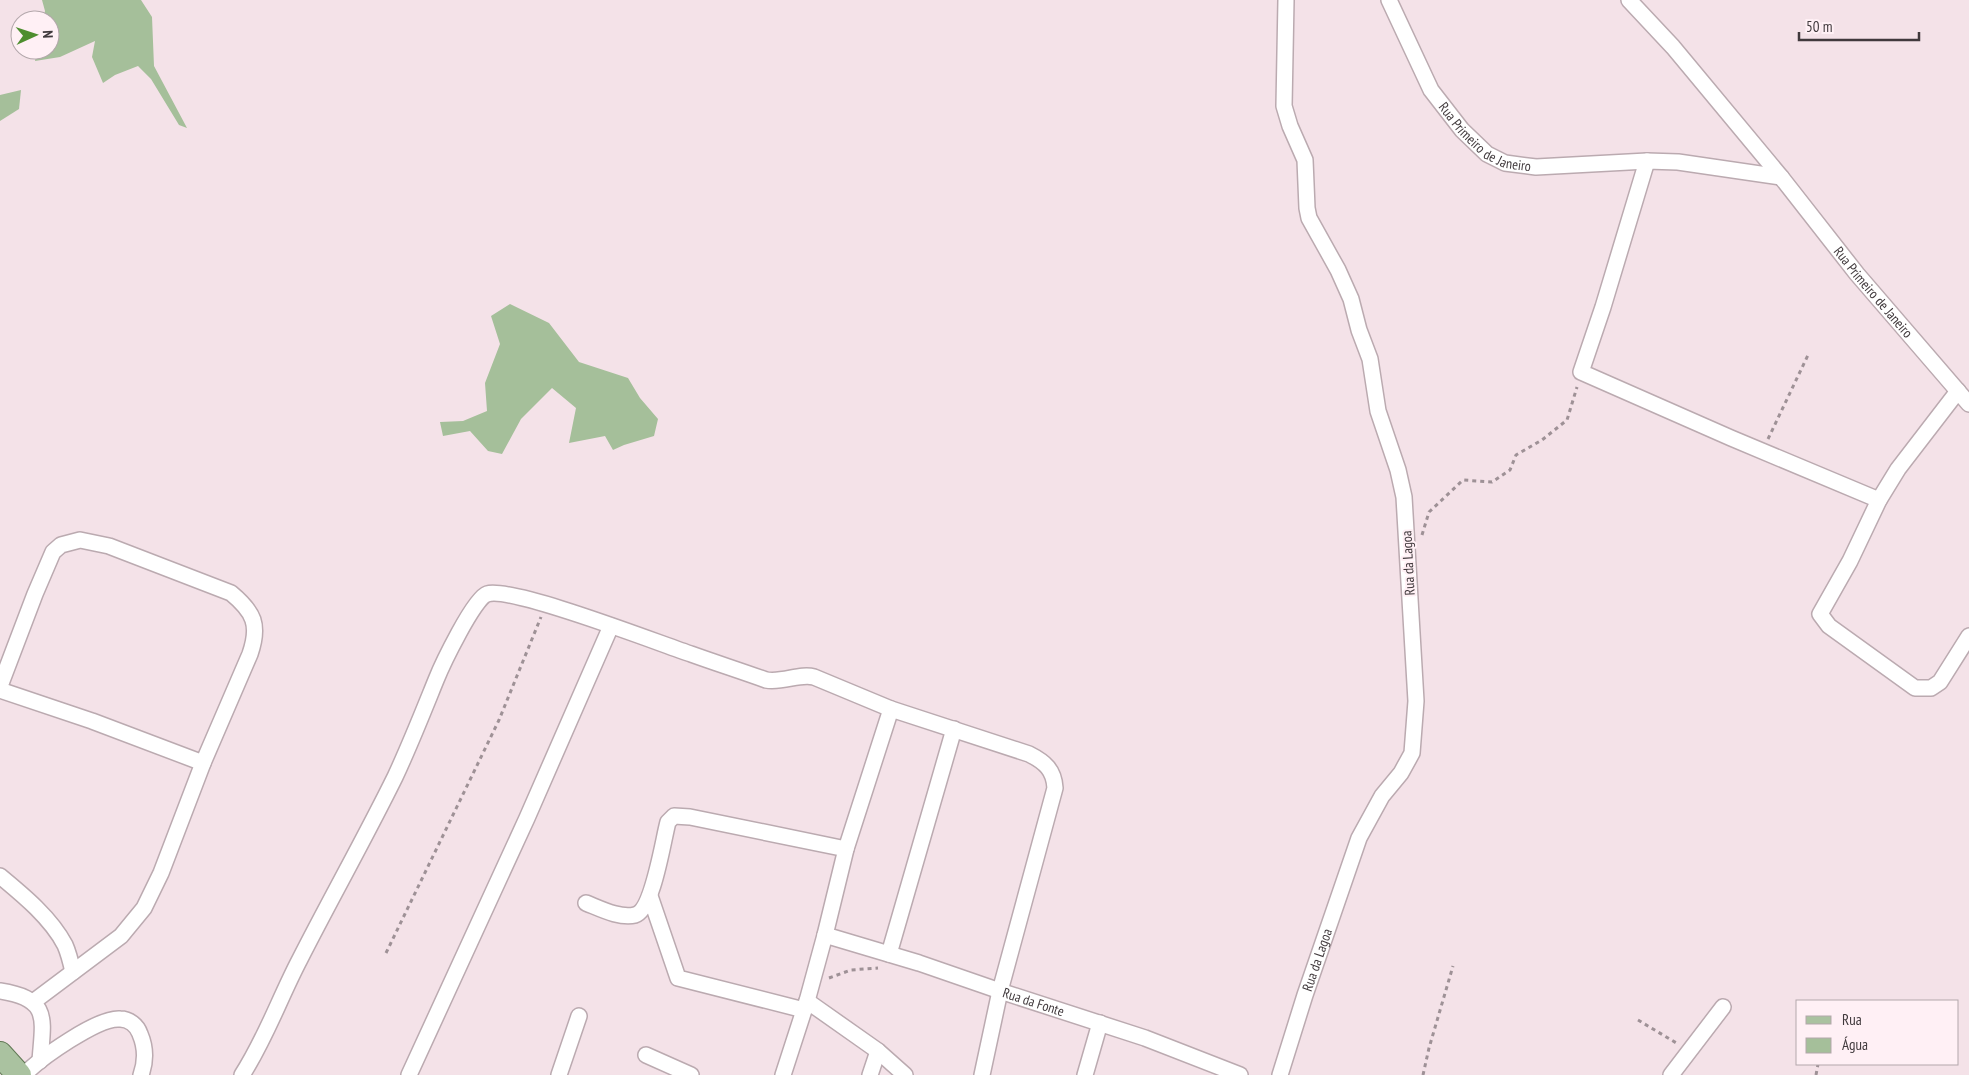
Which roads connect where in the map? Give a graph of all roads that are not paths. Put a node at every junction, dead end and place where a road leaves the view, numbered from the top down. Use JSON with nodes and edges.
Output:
{"nodes":[{"id":1,"x":1286,"y":0,"type":"edge"},
{"id":2,"x":1389,"y":0,"type":"edge"},
{"id":3,"x":1629,"y":0,"type":"edge"},
{"id":4,"x":1647,"y":161,"type":"junction"},
{"id":5,"x":1781,"y":177,"type":"junction"},
{"id":6,"x":1958,"y":391,"type":"junction"},
{"id":7,"x":1969,"y":404,"type":"edge"},
{"id":8,"x":1879,"y":500,"type":"junction"},
{"id":9,"x":611,"y":626,"type":"junction"},
{"id":10,"x":1969,"y":636,"type":"edge"},
{"id":11,"x":0,"y":688,"type":"edge"},
{"id":12,"x":891,"y":709,"type":"junction"},
{"id":13,"x":954,"y":729,"type":"junction"},
{"id":14,"x":203,"y":763,"type":"junction"},
{"id":15,"x":846,"y":850,"type":"junction"},
{"id":16,"x":0,"y":876,"type":"edge"},
{"id":17,"x":650,"y":896,"type":"junction"},
{"id":18,"x":586,"y":903,"type":"dead end"},
{"id":19,"x":826,"y":935,"type":"junction"},
{"id":20,"x":886,"y":961,"type":"junction"},
{"id":21,"x":73,"y":972,"type":"junction"},
{"id":22,"x":0,"y":992,"type":"edge"},
{"id":23,"x":1000,"y":992,"type":"junction"},
{"id":24,"x":33,"y":1002,"type":"junction"},
{"id":25,"x":806,"y":1006,"type":"junction"},
{"id":26,"x":1723,"y":1007,"type":"dead end"},
{"id":27,"x":579,"y":1016,"type":"dead end"},
{"id":28,"x":1100,"y":1023,"type":"junction"},
{"id":29,"x":878,"y":1051,"type":"junction"},
{"id":30,"x":646,"y":1055,"type":"dead end"},
{"id":31,"x":40,"y":1061,"type":"junction"},
{"id":32,"x":13,"y":1070,"type":"edge"},
{"id":33,"x":141,"y":1075,"type":"edge"},
{"id":34,"x":242,"y":1075,"type":"edge"},
{"id":35,"x":409,"y":1075,"type":"edge"},
{"id":36,"x":559,"y":1075,"type":"edge"},
{"id":37,"x":691,"y":1075,"type":"edge"},
{"id":38,"x":783,"y":1075,"type":"edge"},
{"id":39,"x":870,"y":1075,"type":"edge"},
{"id":40,"x":905,"y":1075,"type":"edge"},
{"id":41,"x":982,"y":1075,"type":"edge"},
{"id":42,"x":1085,"y":1075,"type":"edge"},
{"id":43,"x":1240,"y":1075,"type":"edge"},
{"id":44,"x":1280,"y":1075,"type":"edge"},
{"id":45,"x":1671,"y":1075,"type":"edge"}],
"edges":[{"from":1,"to":44,"type":"street","name":"Rua da Lagoa"},
{"from":2,"to":4,"type":"street","name":"Rua Primeiro de Janeiro"},
{"from":3,"to":5,"type":"street","name":"Rua Primeiro de Janeiro"},
{"from":4,"to":5,"type":"street","name":"Rua Primeiro de Janeiro"},
{"from":4,"to":8,"type":"street"},
{"from":5,"to":6,"type":"street","name":"Rua Primeiro de Janeiro"},
{"from":6,"to":7,"type":"street","name":"Rua Primeiro de Janeiro"},
{"from":6,"to":8,"type":"street"},
{"from":8,"to":10,"type":"street"},
{"from":9,"to":12,"type":"street"},
{"from":9,"to":34,"type":"street"},
{"from":9,"to":35,"type":"street"},
{"from":11,"to":14,"type":"street"},
{"from":11,"to":14,"type":"street"},
{"from":12,"to":13,"type":"street"},
{"from":12,"to":15,"type":"street"},
{"from":13,"to":20,"type":"street"},
{"from":13,"to":23,"type":"street"},
{"from":14,"to":21,"type":"street"},
{"from":15,"to":17,"type":"street"},
{"from":15,"to":19,"type":"street"},
{"from":16,"to":21,"type":"street"},
{"from":17,"to":18,"type":"street"},
{"from":17,"to":25,"type":"street"},
{"from":19,"to":20,"type":"street","name":"Rua da Fonte"},
{"from":19,"to":25,"type":"street"},
{"from":20,"to":23,"type":"street","name":"Rua da Fonte"},
{"from":21,"to":24,"type":"street"},
{"from":22,"to":24,"type":"street"},
{"from":23,"to":28,"type":"street","name":"Rua da Fonte"},
{"from":23,"to":41,"type":"street"},
{"from":24,"to":31,"type":"street"},
{"from":25,"to":29,"type":"street"},
{"from":25,"to":38,"type":"street"},
{"from":26,"to":45,"type":"street"},
{"from":27,"to":36,"type":"street"},
{"from":28,"to":42,"type":"street"},
{"from":28,"to":43,"type":"street","name":"Rua da Fonte"},
{"from":29,"to":39,"type":"street"},
{"from":29,"to":40,"type":"street"},
{"from":30,"to":37,"type":"street"},
{"from":31,"to":32,"type":"street"},
{"from":31,"to":33,"type":"street"}]}
